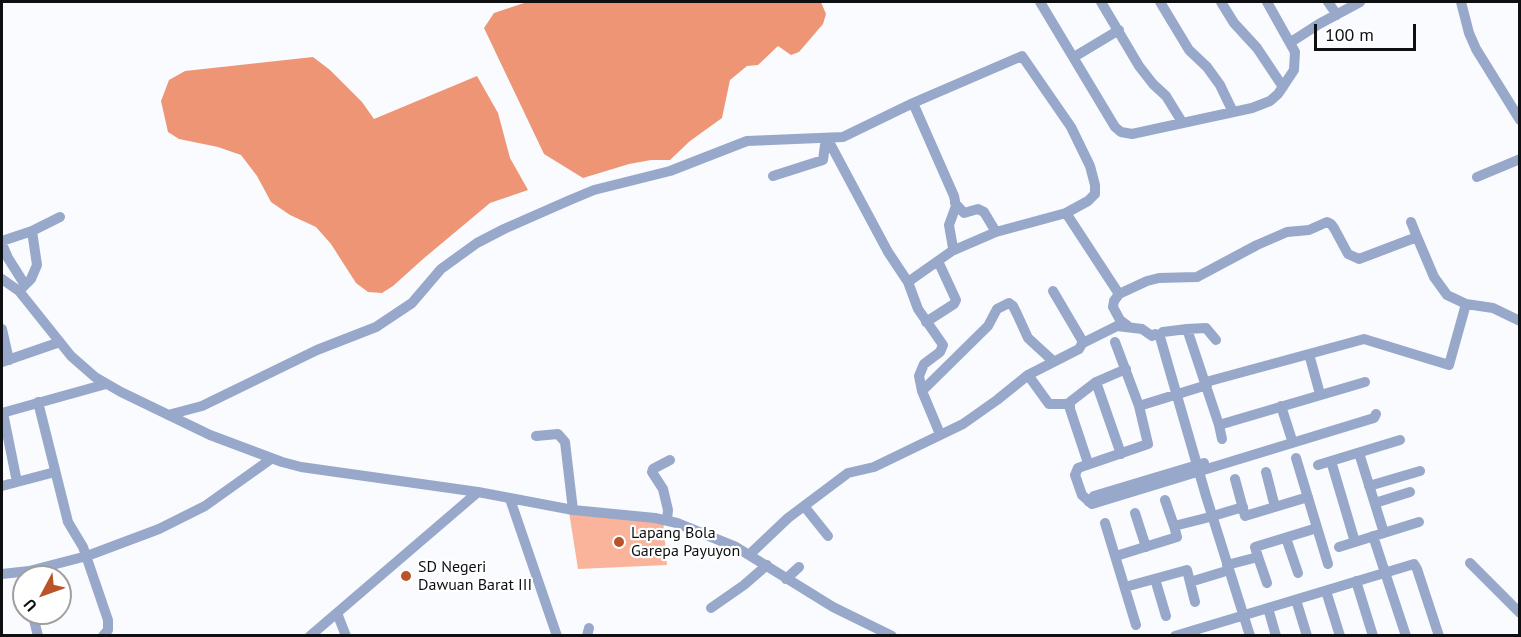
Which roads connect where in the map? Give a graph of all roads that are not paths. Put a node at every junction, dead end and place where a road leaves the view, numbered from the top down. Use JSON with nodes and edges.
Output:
{"nodes":[{"id":1,"x":1040,"y":2,"type":"edge"},
{"id":2,"x":1101,"y":2,"type":"edge"},
{"id":3,"x":1160,"y":2,"type":"edge"},
{"id":4,"x":1221,"y":2,"type":"edge"},
{"id":5,"x":1267,"y":2,"type":"edge"},
{"id":6,"x":1328,"y":2,"type":"edge"},
{"id":7,"x":1360,"y":2,"type":"edge"},
{"id":8,"x":1461,"y":2,"type":"edge"},
{"id":9,"x":1337,"y":15,"type":"junction"},
{"id":10,"x":1119,"y":30,"type":"junction"},
{"id":11,"x":1291,"y":42,"type":"junction"},
{"id":12,"x":1074,"y":57,"type":"junction"},
{"id":13,"x":1283,"y":87,"type":"junction"},
{"id":14,"x":913,"y":103,"type":"junction"},
{"id":15,"x":1233,"y":112,"type":"junction"},
{"id":16,"x":1519,"y":120,"type":"edge"},
{"id":17,"x":1182,"y":122,"type":"junction"},
{"id":18,"x":828,"y":139,"type":"junction"},
{"id":19,"x":1520,"y":159,"type":"edge"},
{"id":20,"x":773,"y":176,"type":"dead end"},
{"id":21,"x":1477,"y":177,"type":"dead end"},
{"id":22,"x":955,"y":202,"type":"junction"},
{"id":23,"x":1066,"y":213,"type":"junction"},
{"id":24,"x":60,"y":217,"type":"dead end"},
{"id":25,"x":1411,"y":222,"type":"dead end"},
{"id":26,"x":32,"y":231,"type":"junction"},
{"id":27,"x":996,"y":232,"type":"junction"},
{"id":28,"x":1417,"y":237,"type":"junction"},
{"id":29,"x":2,"y":242,"type":"edge"},
{"id":30,"x":952,"y":251,"type":"junction"},
{"id":31,"x":938,"y":261,"type":"junction"},
{"id":32,"x":2,"y":279,"type":"edge"},
{"id":33,"x":908,"y":282,"type":"junction"},
{"id":34,"x":22,"y":288,"type":"junction"},
{"id":35,"x":1053,"y":291,"type":"dead end"},
{"id":36,"x":1119,"y":294,"type":"junction"},
{"id":37,"x":1466,"y":304,"type":"junction"},
{"id":38,"x":1520,"y":321,"type":"edge"},
{"id":39,"x":926,"y":322,"type":"junction"},
{"id":40,"x":1128,"y":326,"type":"junction"},
{"id":41,"x":2,"y":328,"type":"edge"},
{"id":42,"x":1187,"y":328,"type":"junction"},
{"id":43,"x":1155,"y":336,"type":"junction"},
{"id":44,"x":1216,"y":340,"type":"dead end"},
{"id":45,"x":60,"y":342,"type":"junction"},
{"id":46,"x":1115,"y":342,"type":"dead end"},
{"id":47,"x":1083,"y":343,"type":"junction"},
{"id":48,"x":1309,"y":354,"type":"junction"},
{"id":49,"x":5,"y":361,"type":"edge"},
{"id":50,"x":1053,"y":362,"type":"junction"},
{"id":51,"x":1126,"y":369,"type":"junction"},
{"id":52,"x":1028,"y":375,"type":"junction"},
{"id":53,"x":1096,"y":382,"type":"junction"},
{"id":54,"x":1365,"y":382,"type":"dead end"},
{"id":55,"x":106,"y":384,"type":"junction"},
{"id":56,"x":1206,"y":384,"type":"junction"},
{"id":57,"x":922,"y":391,"type":"junction"},
{"id":58,"x":1320,"y":394,"type":"junction"},
{"id":59,"x":1173,"y":397,"type":"junction"},
{"id":60,"x":38,"y":402,"type":"junction"},
{"id":61,"x":1070,"y":404,"type":"junction"},
{"id":62,"x":1140,"y":406,"type":"junction"},
{"id":63,"x":1281,"y":406,"type":"junction"},
{"id":64,"x":2,"y":413,"type":"edge"},
{"id":65,"x":168,"y":415,"type":"junction"},
{"id":66,"x":1219,"y":425,"type":"junction"},
{"id":67,"x":940,"y":434,"type":"junction"},
{"id":68,"x":537,"y":436,"type":"dead end"},
{"id":69,"x":1291,"y":437,"type":"junction"},
{"id":70,"x":1222,"y":439,"type":"dead end"},
{"id":71,"x":1400,"y":440,"type":"dead end"},
{"id":72,"x":1248,"y":453,"type":"junction"},
{"id":73,"x":1359,"y":453,"type":"junction"},
{"id":74,"x":1121,"y":454,"type":"junction"},
{"id":75,"x":1296,"y":458,"type":"dead end"},
{"id":76,"x":271,"y":459,"type":"junction"},
{"id":77,"x":670,"y":460,"type":"dead end"},
{"id":78,"x":1331,"y":461,"type":"junction"},
{"id":79,"x":1088,"y":463,"type":"junction"},
{"id":80,"x":1317,"y":465,"type":"dead end"},
{"id":81,"x":1196,"y":470,"type":"junction"},
{"id":82,"x":1420,"y":471,"type":"dead end"},
{"id":83,"x":55,"y":472,"type":"junction"},
{"id":84,"x":1266,"y":472,"type":"dead end"},
{"id":85,"x":1235,"y":479,"type":"dead end"},
{"id":86,"x":17,"y":482,"type":"junction"},
{"id":87,"x":2,"y":486,"type":"edge"},
{"id":88,"x":1369,"y":486,"type":"junction"},
{"id":89,"x":478,"y":492,"type":"junction"},
{"id":90,"x":1410,"y":492,"type":"dead end"},
{"id":91,"x":1308,"y":497,"type":"junction"},
{"id":92,"x":510,"y":499,"type":"junction"},
{"id":93,"x":1166,"y":500,"type":"dead end"},
{"id":94,"x":1375,"y":503,"type":"junction"},
{"id":95,"x":804,"y":506,"type":"junction"},
{"id":96,"x":1243,"y":507,"type":"junction"},
{"id":97,"x":1275,"y":507,"type":"junction"},
{"id":98,"x":573,"y":510,"type":"junction"},
{"id":99,"x":1135,"y":513,"type":"dead end"},
{"id":100,"x":1209,"y":517,"type":"junction"},
{"id":101,"x":667,"y":520,"type":"junction"},
{"id":102,"x":1419,"y":522,"type":"dead end"},
{"id":103,"x":1105,"y":523,"type":"dead end"},
{"id":104,"x":1174,"y":526,"type":"junction"},
{"id":105,"x":1317,"y":528,"type":"junction"},
{"id":106,"x":1378,"y":534,"type":"junction"},
{"id":107,"x":828,"y":536,"type":"dead end"},
{"id":108,"x":1286,"y":538,"type":"junction"},
{"id":109,"x":1355,"y":542,"type":"junction"},
{"id":110,"x":1146,"y":547,"type":"junction"},
{"id":111,"x":1339,"y":547,"type":"dead end"},
{"id":112,"x":749,"y":555,"type":"junction"},
{"id":113,"x":87,"y":556,"type":"junction"},
{"id":114,"x":1116,"y":556,"type":"junction"},
{"id":115,"x":1258,"y":557,"type":"junction"},
{"id":116,"x":1470,"y":563,"type":"dead end"},
{"id":117,"x":1328,"y":564,"type":"dead end"},
{"id":118,"x":767,"y":565,"type":"junction"},
{"id":119,"x":799,"y":567,"type":"dead end"},
{"id":120,"x":1225,"y":569,"type":"junction"},
{"id":121,"x":1385,"y":572,"type":"junction"},
{"id":122,"x":1299,"y":573,"type":"dead end"},
{"id":123,"x":2,"y":574,"type":"edge"},
{"id":124,"x":786,"y":579,"type":"junction"},
{"id":125,"x":1155,"y":579,"type":"junction"},
{"id":126,"x":1356,"y":581,"type":"junction"},
{"id":127,"x":1190,"y":582,"type":"junction"},
{"id":128,"x":1267,"y":582,"type":"dead end"},
{"id":129,"x":1125,"y":587,"type":"junction"},
{"id":130,"x":1326,"y":591,"type":"junction"},
{"id":131,"x":1296,"y":600,"type":"junction"},
{"id":132,"x":1195,"y":602,"type":"dead end"},
{"id":133,"x":711,"y":608,"type":"dead end"},
{"id":134,"x":1268,"y":608,"type":"junction"},
{"id":135,"x":337,"y":612,"type":"junction"},
{"id":136,"x":1520,"y":613,"type":"edge"},
{"id":137,"x":1166,"y":616,"type":"dead end"},
{"id":138,"x":1240,"y":616,"type":"junction"},
{"id":139,"x":1136,"y":625,"type":"dead end"},
{"id":140,"x":1202,"y":632,"type":"edge"},
{"id":141,"x":105,"y":635,"type":"edge"},
{"id":142,"x":890,"y":635,"type":"edge"},
{"id":143,"x":310,"y":636,"type":"edge"},
{"id":144,"x":346,"y":636,"type":"edge"},
{"id":145,"x":557,"y":636,"type":"edge"},
{"id":146,"x":1175,"y":636,"type":"edge"},
{"id":147,"x":1243,"y":636,"type":"edge"},
{"id":148,"x":1250,"y":636,"type":"edge"},
{"id":149,"x":1276,"y":636,"type":"edge"},
{"id":150,"x":1307,"y":636,"type":"edge"},
{"id":151,"x":1340,"y":636,"type":"edge"},
{"id":152,"x":1373,"y":636,"type":"edge"},
{"id":153,"x":1406,"y":636,"type":"edge"},
{"id":154,"x":1439,"y":636,"type":"edge"}],
"edges":[{"from":1,"to":12,"type":"street"},
{"from":2,"to":10,"type":"street"},
{"from":3,"to":15,"type":"street"},
{"from":4,"to":13,"type":"street"},
{"from":5,"to":11,"type":"street"},
{"from":6,"to":9,"type":"street"},
{"from":7,"to":9,"type":"street"},
{"from":8,"to":16,"type":"street"},
{"from":9,"to":11,"type":"street"},
{"from":10,"to":12,"type":"street"},
{"from":10,"to":17,"type":"street"},
{"from":11,"to":13,"type":"street"},
{"from":12,"to":17,"type":"street"},
{"from":13,"to":15,"type":"street"},
{"from":14,"to":18,"type":"street"},
{"from":14,"to":22,"type":"street"},
{"from":14,"to":23,"type":"street"},
{"from":15,"to":17,"type":"street"},
{"from":18,"to":20,"type":"street"},
{"from":18,"to":33,"type":"street"},
{"from":18,"to":65,"type":"street"},
{"from":19,"to":21,"type":"street"},
{"from":22,"to":27,"type":"street"},
{"from":22,"to":30,"type":"street"},
{"from":23,"to":27,"type":"street"},
{"from":23,"to":36,"type":"street"},
{"from":24,"to":26,"type":"street"},
{"from":25,"to":28,"type":"street"},
{"from":26,"to":29,"type":"street"},
{"from":26,"to":34,"type":"street"},
{"from":27,"to":30,"type":"street"},
{"from":28,"to":36,"type":"street"},
{"from":28,"to":37,"type":"street"},
{"from":29,"to":34,"type":"street"},
{"from":30,"to":31,"type":"street"},
{"from":31,"to":33,"type":"street"},
{"from":31,"to":39,"type":"street"},
{"from":32,"to":34,"type":"street"},
{"from":33,"to":39,"type":"street"},
{"from":34,"to":45,"type":"street"},
{"from":35,"to":47,"type":"street"},
{"from":36,"to":40,"type":"street"},
{"from":37,"to":38,"type":"street"},
{"from":37,"to":48,"type":"street"},
{"from":39,"to":57,"type":"street"},
{"from":40,"to":43,"type":"street"},
{"from":40,"to":47,"type":"street"},
{"from":41,"to":49,"type":"street"},
{"from":42,"to":43,"type":"street"},
{"from":42,"to":44,"type":"street"},
{"from":42,"to":56,"type":"street"},
{"from":43,"to":59,"type":"street"},
{"from":45,"to":49,"type":"street"},
{"from":45,"to":55,"type":"street"},
{"from":46,"to":51,"type":"street"},
{"from":47,"to":50,"type":"street"},
{"from":48,"to":56,"type":"street"},
{"from":48,"to":58,"type":"street"},
{"from":50,"to":52,"type":"street"},
{"from":50,"to":57,"type":"street"},
{"from":51,"to":53,"type":"street"},
{"from":51,"to":62,"type":"street"},
{"from":52,"to":61,"type":"street"},
{"from":52,"to":67,"type":"street"},
{"from":53,"to":61,"type":"street"},
{"from":53,"to":74,"type":"street"},
{"from":54,"to":58,"type":"street"},
{"from":55,"to":60,"type":"street"},
{"from":55,"to":65,"type":"street"},
{"from":56,"to":59,"type":"street"},
{"from":56,"to":66,"type":"street"},
{"from":57,"to":67,"type":"street"},
{"from":58,"to":63,"type":"street"},
{"from":59,"to":62,"type":"street"},
{"from":59,"to":81,"type":"street"},
{"from":60,"to":64,"type":"street"},
{"from":60,"to":83,"type":"street"},
{"from":61,"to":79,"type":"street"},
{"from":62,"to":74,"type":"street"},
{"from":63,"to":66,"type":"street"},
{"from":63,"to":69,"type":"street"},
{"from":64,"to":86,"type":"street"},
{"from":65,"to":76,"type":"street"},
{"from":66,"to":70,"type":"street"},
{"from":67,"to":95,"type":"street"},
{"from":68,"to":98,"type":"street"},
{"from":69,"to":72,"type":"street"},
{"from":69,"to":72,"type":"street"},
{"from":71,"to":73,"type":"street"},
{"from":72,"to":81,"type":"street"},
{"from":73,"to":78,"type":"street"},
{"from":73,"to":88,"type":"street"},
{"from":74,"to":79,"type":"street"},
{"from":75,"to":91,"type":"street"},
{"from":76,"to":89,"type":"street"},
{"from":76,"to":113,"type":"street"},
{"from":77,"to":101,"type":"street"},
{"from":78,"to":80,"type":"street"},
{"from":78,"to":109,"type":"street"},
{"from":79,"to":81,"type":"street"},
{"from":81,"to":100,"type":"street"},
{"from":82,"to":88,"type":"street"},
{"from":83,"to":86,"type":"street"},
{"from":83,"to":113,"type":"street"},
{"from":84,"to":97,"type":"street"},
{"from":85,"to":96,"type":"street"},
{"from":86,"to":87,"type":"street"},
{"from":88,"to":94,"type":"street"},
{"from":89,"to":92,"type":"street"},
{"from":89,"to":135,"type":"street"},
{"from":90,"to":94,"type":"street"},
{"from":91,"to":97,"type":"street"},
{"from":91,"to":105,"type":"street"},
{"from":92,"to":98,"type":"street"},
{"from":92,"to":145,"type":"street"},
{"from":93,"to":104,"type":"street"},
{"from":94,"to":106,"type":"street"},
{"from":95,"to":107,"type":"street"},
{"from":95,"to":112,"type":"street"},
{"from":96,"to":97,"type":"street"},
{"from":96,"to":100,"type":"street"},
{"from":98,"to":101,"type":"street"},
{"from":99,"to":110,"type":"street"},
{"from":100,"to":104,"type":"street"},
{"from":100,"to":120,"type":"street"},
{"from":101,"to":112,"type":"street"},
{"from":102,"to":106,"type":"street"},
{"from":103,"to":114,"type":"street"},
{"from":104,"to":110,"type":"street"},
{"from":105,"to":108,"type":"street"},
{"from":105,"to":117,"type":"street"},
{"from":106,"to":109,"type":"street"},
{"from":106,"to":121,"type":"street"},
{"from":108,"to":115,"type":"street"},
{"from":108,"to":122,"type":"street"},
{"from":109,"to":111,"type":"street"},
{"from":110,"to":114,"type":"street"},
{"from":112,"to":118,"type":"street"},
{"from":113,"to":123,"type":"street"},
{"from":113,"to":141,"type":"street"},
{"from":114,"to":129,"type":"street"},
{"from":115,"to":120,"type":"street"},
{"from":115,"to":128,"type":"street"},
{"from":116,"to":136,"type":"street"},
{"from":118,"to":124,"type":"street"},
{"from":118,"to":133,"type":"street"},
{"from":119,"to":124,"type":"street"},
{"from":120,"to":127,"type":"street"},
{"from":120,"to":138,"type":"street"},
{"from":121,"to":126,"type":"street"},
{"from":121,"to":153,"type":"street"},
{"from":121,"to":154,"type":"street"},
{"from":124,"to":142,"type":"street"},
{"from":125,"to":127,"type":"street"},
{"from":125,"to":129,"type":"street"},
{"from":125,"to":137,"type":"street"},
{"from":126,"to":130,"type":"street"},
{"from":126,"to":152,"type":"street"},
{"from":127,"to":132,"type":"street"},
{"from":129,"to":139,"type":"street"},
{"from":130,"to":131,"type":"street"},
{"from":130,"to":151,"type":"street"},
{"from":131,"to":134,"type":"street"},
{"from":131,"to":150,"type":"street"},
{"from":134,"to":138,"type":"street"},
{"from":134,"to":149,"type":"street"},
{"from":135,"to":143,"type":"street"},
{"from":135,"to":144,"type":"street"},
{"from":138,"to":140,"type":"street"},
{"from":138,"to":147,"type":"street"},
{"from":138,"to":148,"type":"street"},
{"from":140,"to":146,"type":"street"}]}
